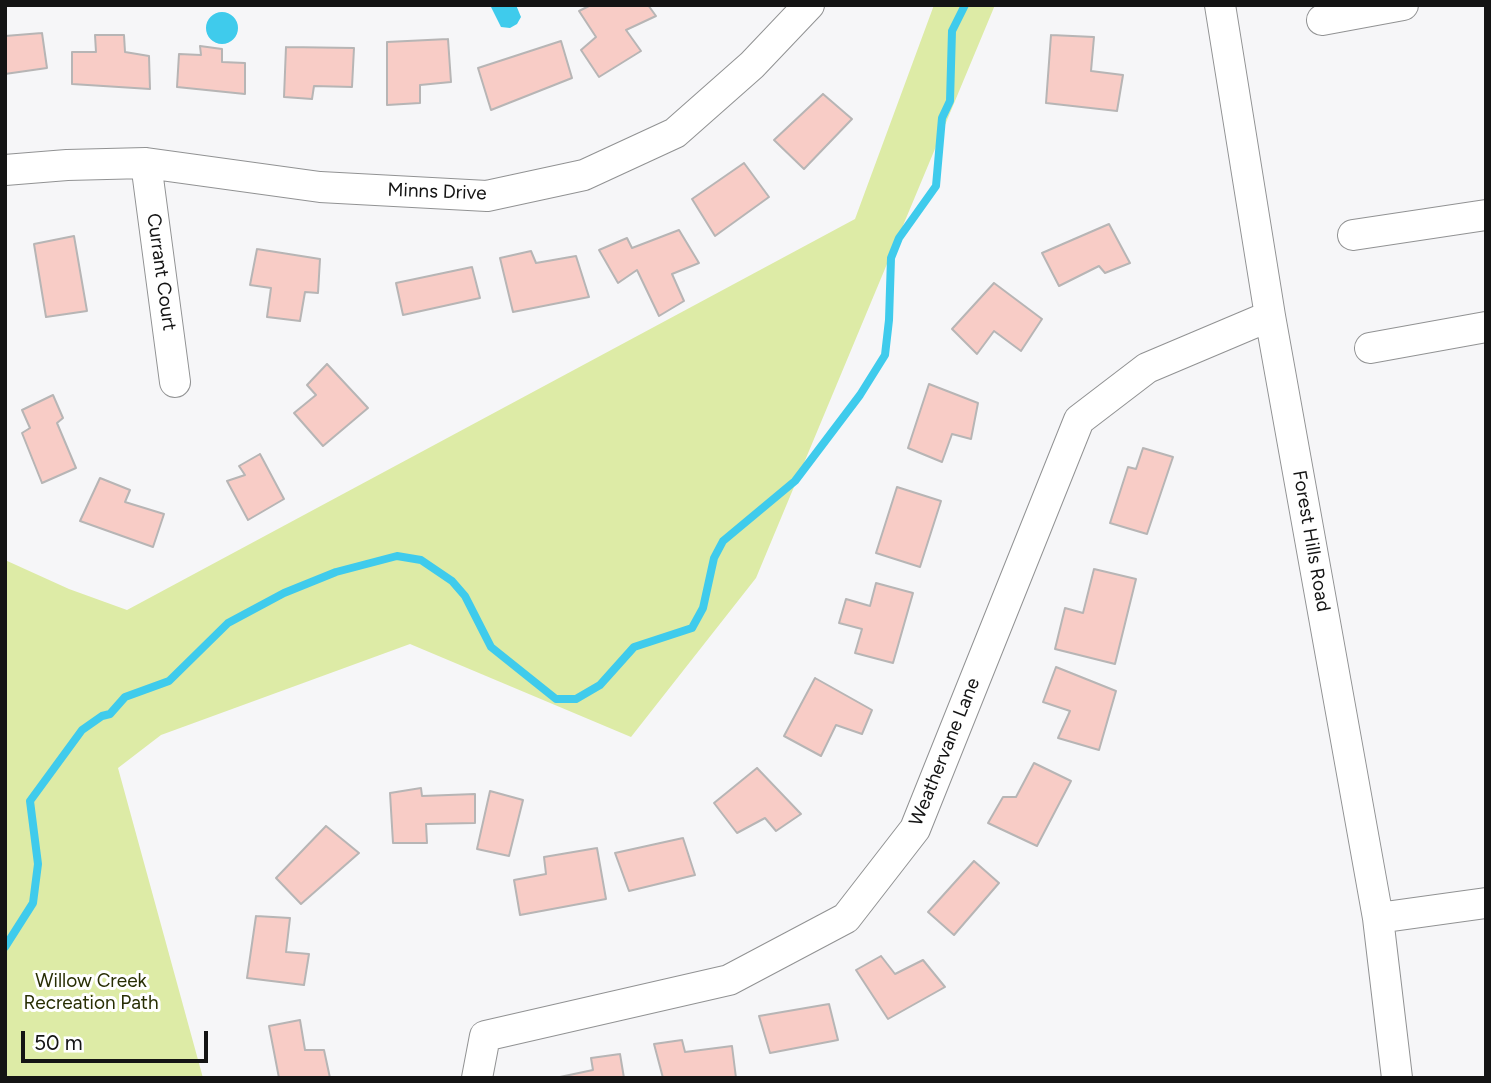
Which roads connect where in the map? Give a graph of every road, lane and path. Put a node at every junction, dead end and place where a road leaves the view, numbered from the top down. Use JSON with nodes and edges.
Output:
{"nodes":[{"id":1,"x":809,"y":5,"type":"edge"},
{"id":2,"x":1220,"y":5,"type":"edge"},
{"id":3,"x":1403,"y":5,"type":"edge"},
{"id":4,"x":1322,"y":20,"type":"dead end"},
{"id":5,"x":146,"y":163,"type":"junction"},
{"id":6,"x":5,"y":170,"type":"edge"},
{"id":7,"x":1486,"y":215,"type":"edge"},
{"id":8,"x":1353,"y":234,"type":"dead end"},
{"id":9,"x":1270,"y":316,"type":"junction"},
{"id":10,"x":1486,"y":327,"type":"edge"},
{"id":11,"x":1370,"y":348,"type":"dead end"},
{"id":12,"x":176,"y":382,"type":"dead end"},
{"id":13,"x":1486,"y":903,"type":"edge"},
{"id":14,"x":1378,"y":918,"type":"junction"},
{"id":15,"x":477,"y":1078,"type":"edge"},
{"id":16,"x":1397,"y":1078,"type":"edge"}],
"edges":[{"from":1,"to":5,"type":"street","name":"Minns Drive"},
{"from":2,"to":9,"type":"street","name":"Forest Hills Road"},
{"from":3,"to":4,"type":"street"},
{"from":5,"to":6,"type":"street","name":"Minns Drive"},
{"from":5,"to":12,"type":"street","name":"Currant Court"},
{"from":7,"to":8,"type":"street"},
{"from":9,"to":14,"type":"street","name":"Forest Hills Road"},
{"from":9,"to":15,"type":"street","name":"Weathervane Lane"},
{"from":10,"to":11,"type":"street"},
{"from":13,"to":14,"type":"street"},
{"from":14,"to":16,"type":"street","name":"Forest Hills Road"}]}
